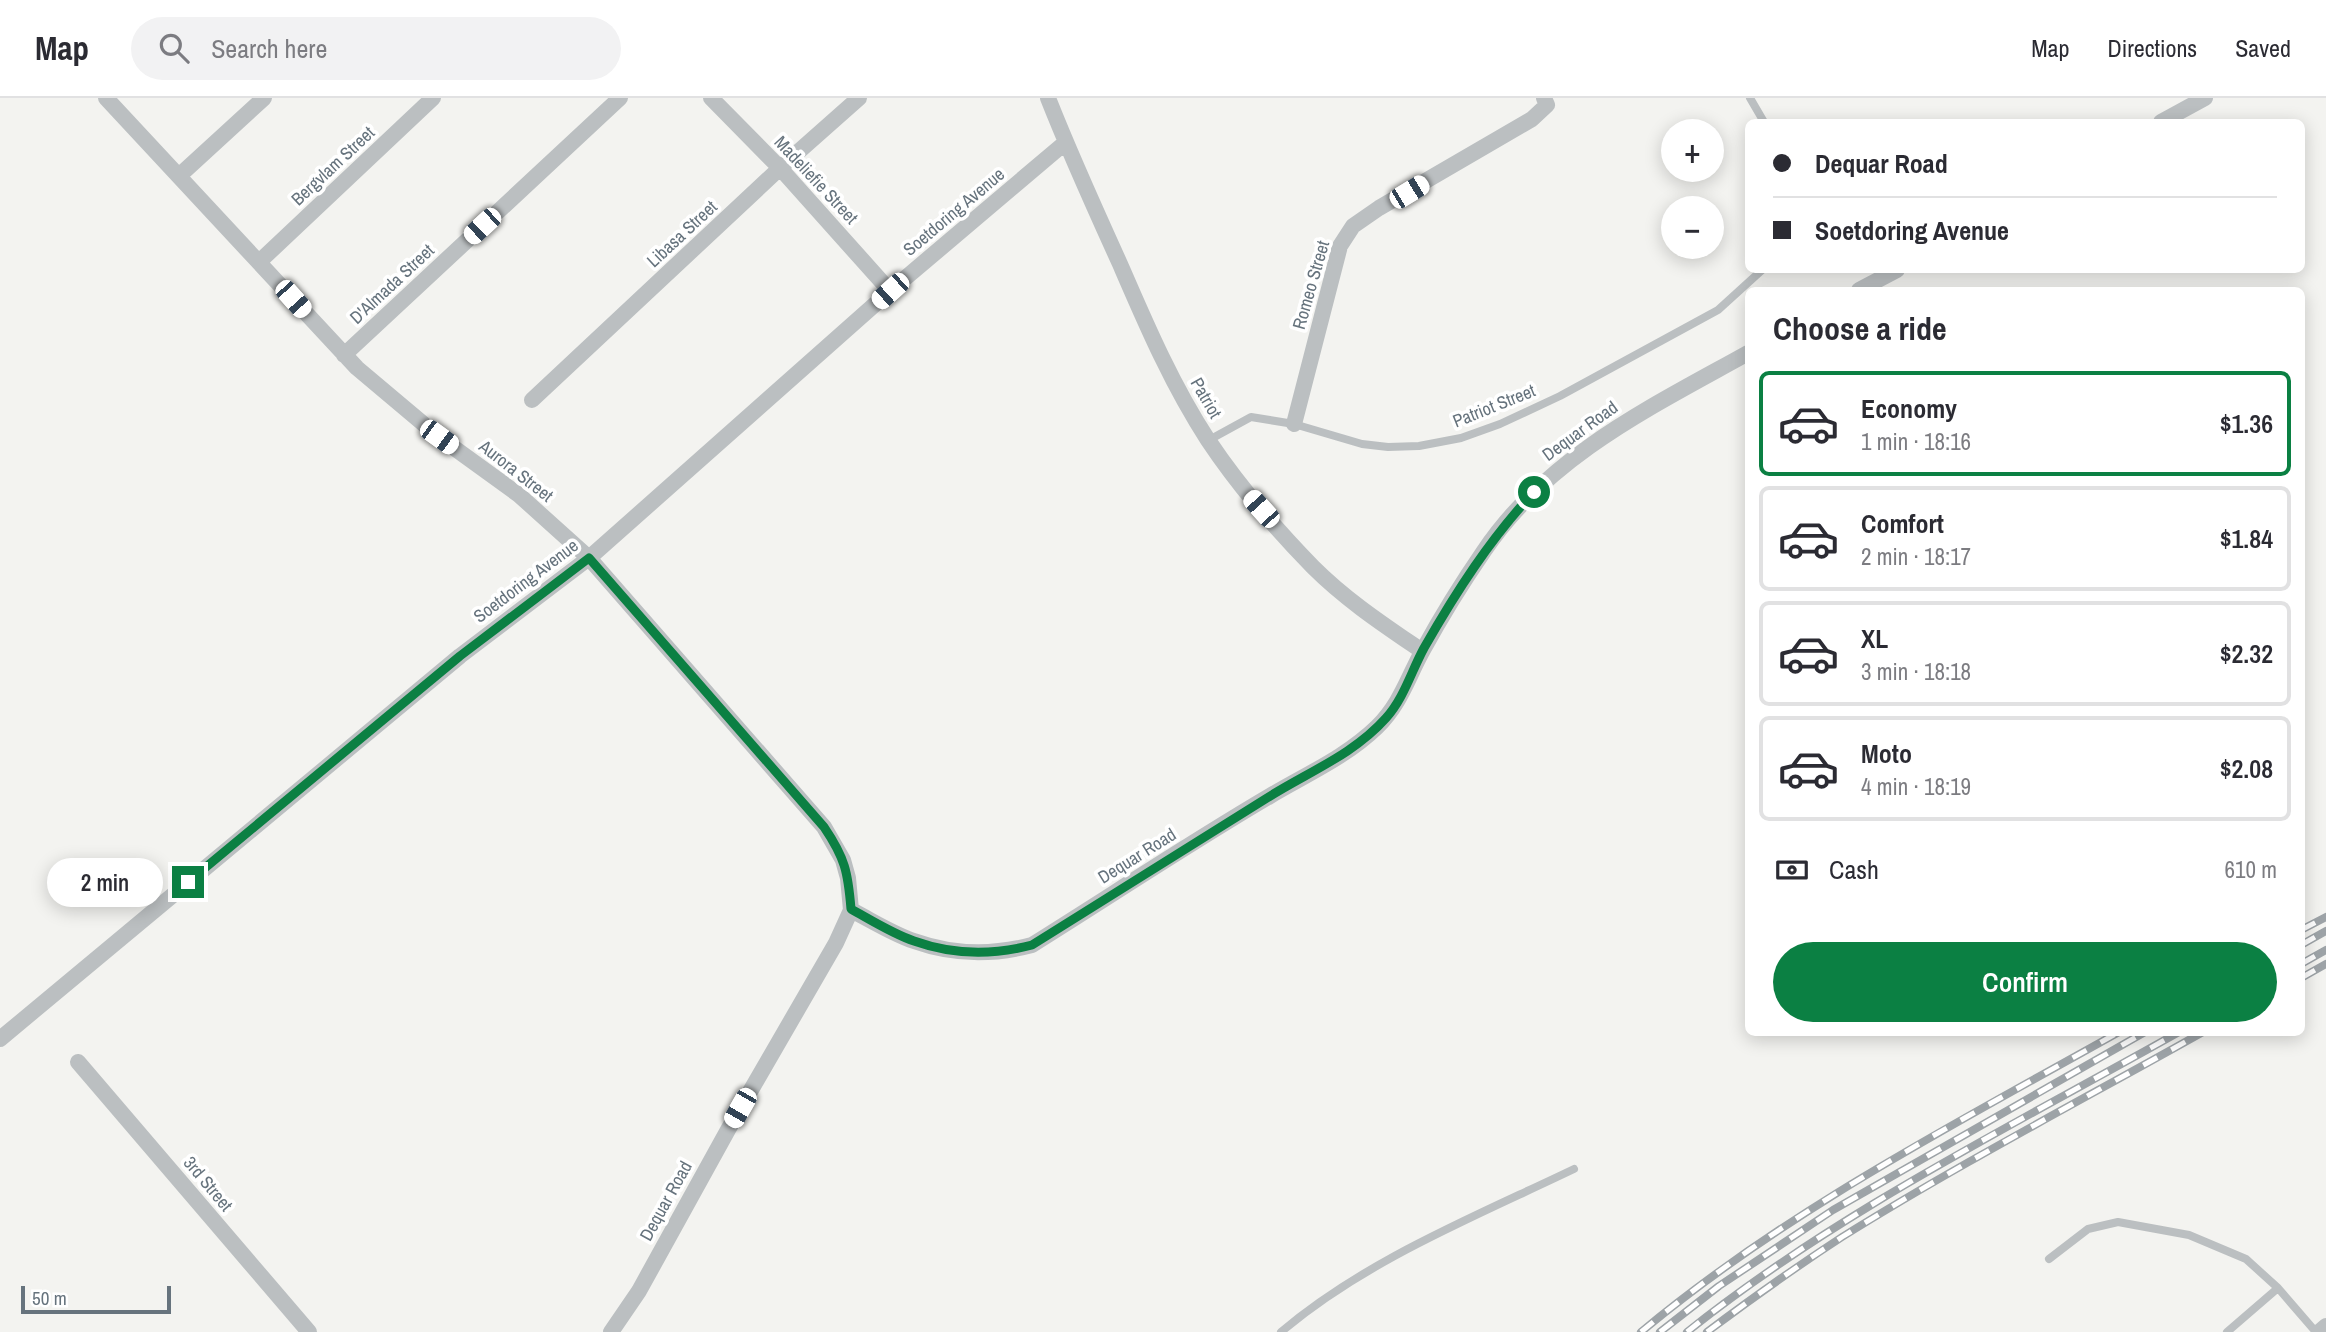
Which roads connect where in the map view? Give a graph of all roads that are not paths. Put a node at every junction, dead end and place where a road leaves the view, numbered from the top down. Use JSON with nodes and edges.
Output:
{"nodes":[{"id":1,"x":106,"y":98,"type":"edge"},
{"id":2,"x":264,"y":98,"type":"edge"},
{"id":3,"x":433,"y":98,"type":"edge"},
{"id":4,"x":620,"y":98,"type":"edge"},
{"id":5,"x":711,"y":98,"type":"edge"},
{"id":6,"x":859,"y":98,"type":"edge"},
{"id":7,"x":1048,"y":98,"type":"edge"},
{"id":8,"x":1544,"y":98,"type":"edge"},
{"id":9,"x":1750,"y":98,"type":"edge"},
{"id":10,"x":2205,"y":98,"type":"edge"},
{"id":11,"x":1761,"y":119,"type":"edge"},
{"id":12,"x":2166,"y":119,"type":"edge"},
{"id":13,"x":1066,"y":142,"type":"junction"},
{"id":14,"x":780,"y":168,"type":"junction"},
{"id":15,"x":180,"y":175,"type":"junction"},
{"id":16,"x":259,"y":262,"type":"junction"},
{"id":17,"x":1759,"y":273,"type":"edge"},
{"id":18,"x":1891,"y":273,"type":"edge"},
{"id":19,"x":1864,"y":287,"type":"edge"},
{"id":20,"x":890,"y":291,"type":"junction"},
{"id":21,"x":344,"y":355,"type":"junction"},
{"id":22,"x":1745,"y":355,"type":"edge"},
{"id":23,"x":532,"y":400,"type":"dead end"},
{"id":24,"x":1294,"y":424,"type":"junction"},
{"id":25,"x":1209,"y":440,"type":"junction"},
{"id":26,"x":589,"y":558,"type":"junction"},
{"id":27,"x":1422,"y":651,"type":"junction"},
{"id":28,"x":851,"y":909,"type":"junction"},
{"id":29,"x":0,"y":1039,"type":"edge"},
{"id":30,"x":78,"y":1062,"type":"dead end"},
{"id":31,"x":1573,"y":1169,"type":"dead end"},
{"id":32,"x":2049,"y":1259,"type":"dead end"},
{"id":33,"x":2278,"y":1288,"type":"junction"},
{"id":34,"x":2326,"y":1326,"type":"edge"},
{"id":35,"x":309,"y":1332,"type":"edge"},
{"id":36,"x":611,"y":1332,"type":"edge"},
{"id":37,"x":1281,"y":1332,"type":"edge"},
{"id":38,"x":2227,"y":1332,"type":"edge"},
{"id":39,"x":2318,"y":1332,"type":"edge"}],
"edges":[{"from":1,"to":15,"type":"street","name":"Aurora Street"},
{"from":2,"to":15,"type":"street"},
{"from":3,"to":16,"type":"street","name":"Bergvlam Street"},
{"from":4,"to":21,"type":"street","name":"D'Almada Street"},
{"from":5,"to":14,"type":"street","name":"Madeliefie Street"},
{"from":6,"to":14,"type":"street","name":"Libasa Street"},
{"from":7,"to":13,"type":"street","name":"Patriot"},
{"from":8,"to":24,"type":"street","name":"Romeo Street"},
{"from":9,"to":11,"type":"lane"},
{"from":10,"to":12,"type":"street"},
{"from":13,"to":20,"type":"street","name":"Soetdoring Avenue"},
{"from":13,"to":25,"type":"street","name":"Patriot"},
{"from":14,"to":20,"type":"street","name":"Madeliefie Street"},
{"from":14,"to":23,"type":"street","name":"Libasa Street"},
{"from":15,"to":16,"type":"street","name":"Aurora Street"},
{"from":16,"to":21,"type":"street","name":"Aurora Street"},
{"from":17,"to":24,"type":"lane","name":"Patriot Street"},
{"from":18,"to":19,"type":"street"},
{"from":20,"to":26,"type":"street","name":"Soetdoring Avenue"},
{"from":21,"to":26,"type":"street","name":"Aurora Street"},
{"from":22,"to":27,"type":"street","name":"Dequar Road"},
{"from":24,"to":25,"type":"lane","name":"Patriot Street"},
{"from":25,"to":27,"type":"street","name":"Patriot"},
{"from":26,"to":28,"type":"street","name":"Aurora Street"},
{"from":26,"to":29,"type":"street","name":"Soetdoring Avenue"},
{"from":27,"to":28,"type":"street","name":"Dequar Road"},
{"from":28,"to":36,"type":"street","name":"Dequar Road"},
{"from":30,"to":35,"type":"street","name":"3rd Street"},
{"from":31,"to":37,"type":"lane"},
{"from":32,"to":33,"type":"lane"},
{"from":33,"to":38,"type":"lane"},
{"from":33,"to":39,"type":"lane"},
{"from":34,"to":39,"type":"street"}]}
